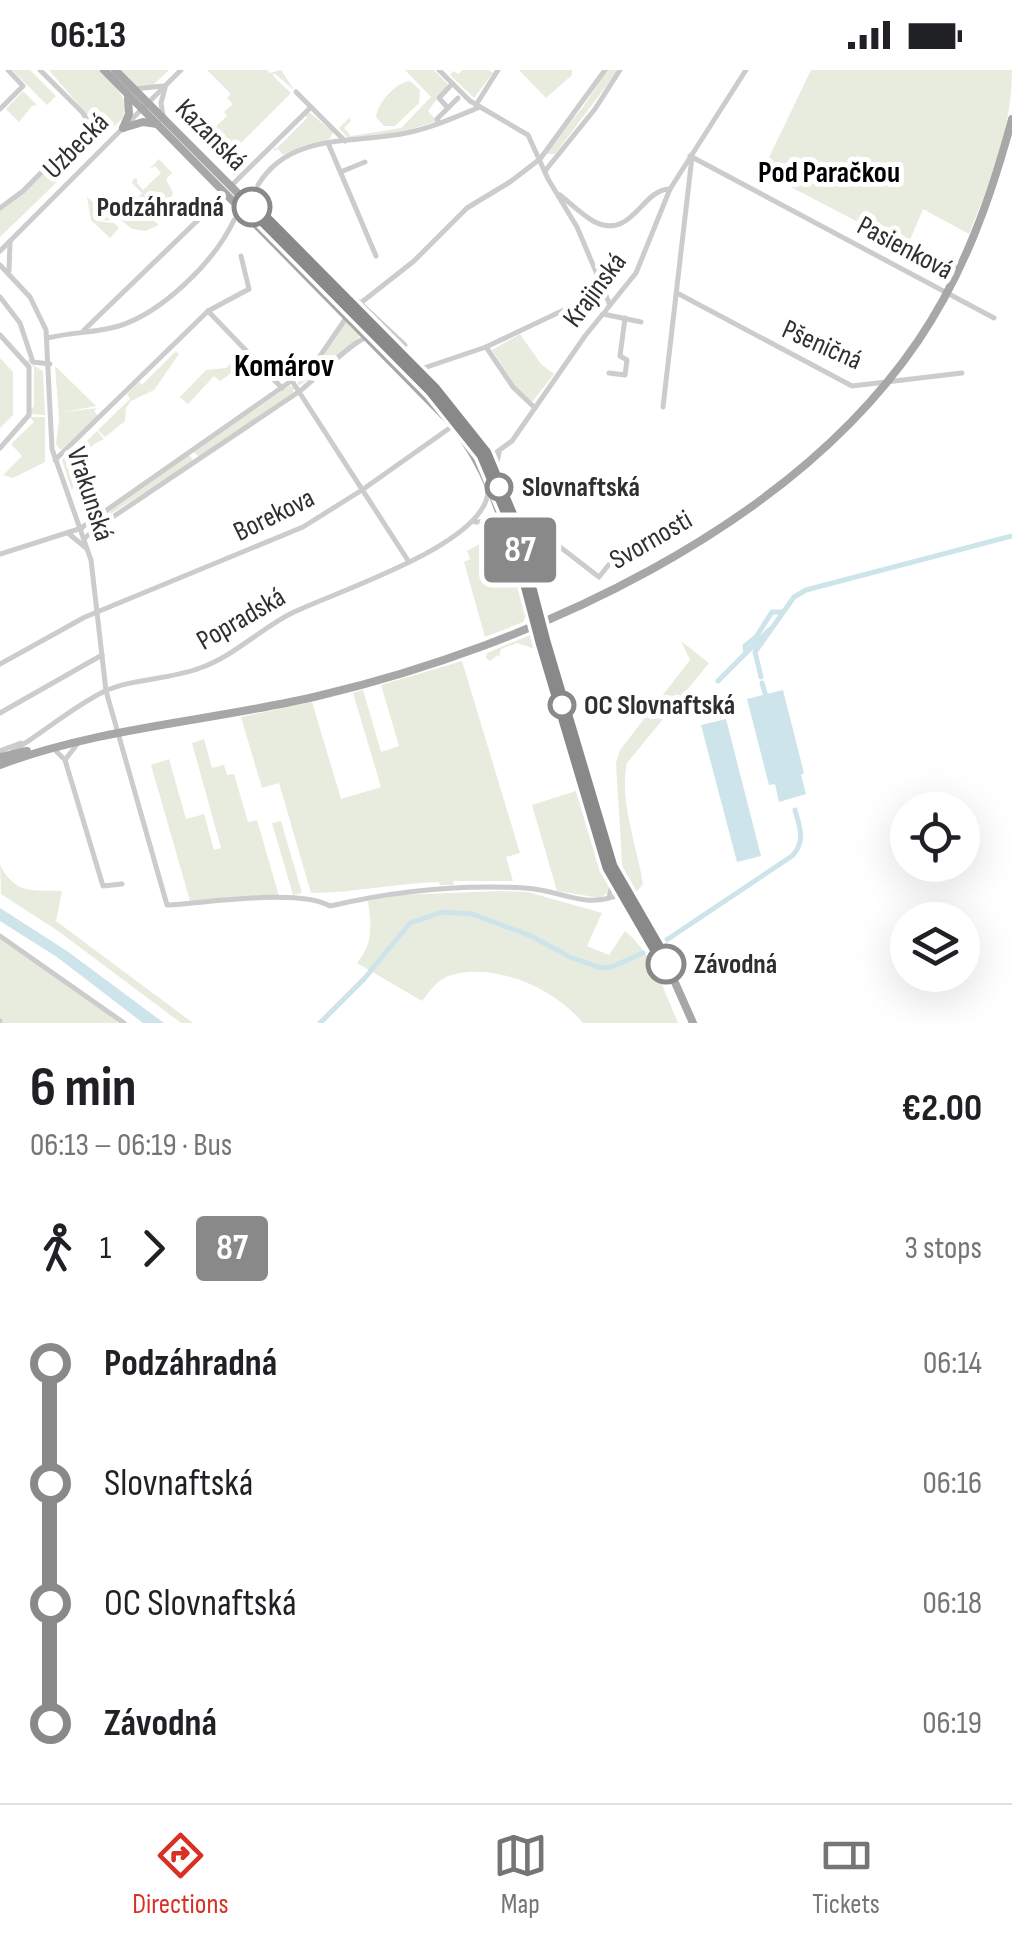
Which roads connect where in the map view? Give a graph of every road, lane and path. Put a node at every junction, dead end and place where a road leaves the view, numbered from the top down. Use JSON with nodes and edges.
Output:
{"nodes":[{"id":1,"x":8,"y":70,"type":"edge"},
{"id":2,"x":40,"y":70,"type":"edge"},
{"id":3,"x":104,"y":70,"type":"edge"},
{"id":4,"x":115,"y":70,"type":"edge"},
{"id":5,"x":181,"y":70,"type":"edge"},
{"id":6,"x":439,"y":70,"type":"edge"},
{"id":7,"x":451,"y":70,"type":"edge"},
{"id":8,"x":498,"y":70,"type":"edge"},
{"id":9,"x":606,"y":70,"type":"edge"},
{"id":10,"x":620,"y":70,"type":"edge"},
{"id":11,"x":746,"y":70,"type":"edge"},
{"id":12,"x":446,"y":78,"type":"junction"},
{"id":13,"x":452,"y":84,"type":"junction"},
{"id":14,"x":166,"y":86,"type":"junction"},
{"id":15,"x":130,"y":91,"type":"junction"},
{"id":16,"x":296,"y":92,"type":"dead end"},
{"id":17,"x":458,"y":98,"type":"dead end"},
{"id":18,"x":145,"y":106,"type":"junction"},
{"id":19,"x":478,"y":106,"type":"junction"},
{"id":20,"x":311,"y":107,"type":"junction"},
{"id":21,"x":448,"y":108,"type":"junction"},
{"id":22,"x":0,"y":109,"type":"edge"},
{"id":23,"x":1012,"y":119,"type":"edge"},
{"id":24,"x":161,"y":122,"type":"junction"},
{"id":25,"x":439,"y":123,"type":"junction"},
{"id":26,"x":124,"y":128,"type":"junction"},
{"id":27,"x":334,"y":130,"type":"junction"},
{"id":28,"x":345,"y":141,"type":"junction"},
{"id":29,"x":327,"y":143,"type":"junction"},
{"id":30,"x":557,"y":156,"type":"junction"},
{"id":31,"x":691,"y":157,"type":"junction"},
{"id":32,"x":540,"y":159,"type":"junction"},
{"id":33,"x":365,"y":162,"type":"dead end"},
{"id":34,"x":343,"y":171,"type":"dead end"},
{"id":35,"x":545,"y":171,"type":"junction"},
{"id":36,"x":258,"y":185,"type":"dead end"},
{"id":37,"x":228,"y":189,"type":"junction"},
{"id":38,"x":670,"y":189,"type":"junction"},
{"id":39,"x":557,"y":193,"type":"junction"},
{"id":40,"x":0,"y":208,"type":"edge"},
{"id":41,"x":234,"y":220,"type":"dead end"},
{"id":42,"x":11,"y":240,"type":"junction"},
{"id":43,"x":0,"y":242,"type":"edge"},
{"id":44,"x":0,"y":251,"type":"edge"},
{"id":45,"x":241,"y":256,"type":"dead end"},
{"id":46,"x":376,"y":256,"type":"dead end"},
{"id":47,"x":0,"y":264,"type":"edge"},
{"id":48,"x":0,"y":273,"type":"edge"},
{"id":49,"x":9,"y":273,"type":"junction"},
{"id":50,"x":604,"y":291,"type":"junction"},
{"id":51,"x":677,"y":293,"type":"junction"},
{"id":52,"x":946,"y":293,"type":"junction"},
{"id":53,"x":0,"y":297,"type":"edge"},
{"id":54,"x":610,"y":306,"type":"junction"},
{"id":55,"x":354,"y":307,"type":"junction"},
{"id":56,"x":208,"y":311,"type":"junction"},
{"id":57,"x":603,"y":314,"type":"junction"},
{"id":58,"x":624,"y":318,"type":"junction"},
{"id":59,"x":994,"y":318,"type":"dead end"},
{"id":60,"x":640,"y":322,"type":"dead end"},
{"id":61,"x":83,"y":331,"type":"junction"},
{"id":62,"x":0,"y":335,"type":"edge"},
{"id":63,"x":48,"y":338,"type":"junction"},
{"id":64,"x":370,"y":338,"type":"junction"},
{"id":65,"x":405,"y":345,"type":"dead end"},
{"id":66,"x":486,"y":347,"type":"junction"},
{"id":67,"x":50,"y":364,"type":"junction"},
{"id":68,"x":419,"y":370,"type":"junction"},
{"id":69,"x":609,"y":373,"type":"dead end"},
{"id":70,"x":962,"y":373,"type":"dead end"},
{"id":71,"x":292,"y":382,"type":"junction"},
{"id":72,"x":886,"y":382,"type":"junction"},
{"id":73,"x":860,"y":386,"type":"junction"},
{"id":74,"x":282,"y":388,"type":"junction"},
{"id":75,"x":300,"y":391,"type":"junction"},
{"id":76,"x":867,"y":404,"type":"junction"},
{"id":77,"x":663,"y":407,"type":"dead end"},
{"id":78,"x":535,"y":408,"type":"junction"},
{"id":79,"x":450,"y":428,"type":"junction"},
{"id":80,"x":478,"y":443,"type":"junction"},
{"id":81,"x":0,"y":448,"type":"edge"},
{"id":82,"x":501,"y":450,"type":"junction"},
{"id":83,"x":55,"y":460,"type":"junction"},
{"id":84,"x":483,"y":461,"type":"junction"},
{"id":85,"x":491,"y":477,"type":"junction"},
{"id":86,"x":362,"y":490,"type":"junction"},
{"id":87,"x":74,"y":510,"type":"junction"},
{"id":88,"x":94,"y":518,"type":"junction"},
{"id":89,"x":507,"y":518,"type":"junction"},
{"id":90,"x":472,"y":523,"type":"junction"},
{"id":91,"x":81,"y":528,"type":"junction"},
{"id":92,"x":94,"y":528,"type":"junction"},
{"id":93,"x":65,"y":532,"type":"junction"},
{"id":94,"x":85,"y":538,"type":"junction"},
{"id":95,"x":89,"y":551,"type":"junction"},
{"id":96,"x":618,"y":552,"type":"dead end"},
{"id":97,"x":0,"y":554,"type":"edge"},
{"id":98,"x":409,"y":562,"type":"junction"},
{"id":99,"x":534,"y":609,"type":"junction"},
{"id":100,"x":98,"y":613,"type":"junction"},
{"id":101,"x":554,"y":616,"type":"junction"},
{"id":102,"x":538,"y":623,"type":"junction"},
{"id":103,"x":526,"y":629,"type":"junction"},
{"id":104,"x":543,"y":642,"type":"junction"},
{"id":105,"x":102,"y":655,"type":"junction"},
{"id":106,"x":0,"y":664,"type":"edge"},
{"id":107,"x":106,"y":691,"type":"junction"},
{"id":108,"x":0,"y":712,"type":"edge"},
{"id":109,"x":116,"y":729,"type":"junction"},
{"id":110,"x":28,"y":740,"type":"junction"},
{"id":111,"x":78,"y":743,"type":"junction"},
{"id":112,"x":52,"y":748,"type":"junction"},
{"id":113,"x":32,"y":750,"type":"junction"},
{"id":114,"x":1,"y":758,"type":"edge"},
{"id":115,"x":65,"y":760,"type":"junction"},
{"id":116,"x":614,"y":876,"type":"junction"},
{"id":117,"x":122,"y":884,"type":"dead end"},
{"id":118,"x":624,"y":892,"type":"junction"},
{"id":119,"x":608,"y":900,"type":"junction"},
{"id":120,"x":1,"y":939,"type":"edge"},
{"id":121,"x":124,"y":1023,"type":"edge"},
{"id":122,"x":692,"y":1023,"type":"edge"}],
"edges":[{"from":1,"to":22,"type":"street"},
{"from":2,"to":40,"type":"street"},
{"from":3,"to":15,"type":"main road","name":"Kazanská"},
{"from":4,"to":15,"type":"main road","name":"Kazanská"},
{"from":5,"to":14,"type":"street","name":"Uzbecká"},
{"from":6,"to":12,"type":"street"},
{"from":7,"to":12,"type":"street"},
{"from":8,"to":19,"type":"street"},
{"from":9,"to":32,"type":"street"},
{"from":10,"to":30,"type":"street"},
{"from":11,"to":31,"type":"street","name":"Krajinská"},
{"from":12,"to":13,"type":"street"},
{"from":13,"to":19,"type":"street"},
{"from":13,"to":21,"type":"street"},
{"from":14,"to":15,"type":"street"},
{"from":14,"to":18,"type":"street","name":"Uzbecká"},
{"from":14,"to":24,"type":"street"},
{"from":15,"to":18,"type":"main road","name":"Kazanská"},
{"from":15,"to":26,"type":"main road"},
{"from":16,"to":20,"type":"street"},
{"from":17,"to":21,"type":"street"},
{"from":18,"to":24,"type":"main road","name":"Kazanská"},
{"from":18,"to":26,"type":"street","name":"Uzbecká"},
{"from":19,"to":25,"type":"street"},
{"from":19,"to":32,"type":"street"},
{"from":20,"to":27,"type":"street"},
{"from":20,"to":37,"type":"street"},
{"from":21,"to":25,"type":"street"},
{"from":23,"to":52,"type":"main road","name":"Svornosti"},
{"from":24,"to":26,"type":"main road"},
{"from":24,"to":37,"type":"main road","name":"Kazanská"},
{"from":25,"to":28,"type":"street"},
{"from":26,"to":42,"type":"street","name":"Uzbecká"},
{"from":27,"to":28,"type":"street"},
{"from":27,"to":29,"type":"street"},
{"from":28,"to":29,"type":"street"},
{"from":29,"to":36,"type":"street"},
{"from":29,"to":46,"type":"street"},
{"from":30,"to":32,"type":"street"},
{"from":30,"to":35,"type":"street"},
{"from":31,"to":38,"type":"street","name":"Krajinská"},
{"from":31,"to":51,"type":"street"},
{"from":31,"to":52,"type":"street","name":"Pasienková"},
{"from":32,"to":35,"type":"street"},
{"from":32,"to":55,"type":"street"},
{"from":33,"to":34,"type":"street"},
{"from":35,"to":39,"type":"street"},
{"from":37,"to":55,"type":"main road","name":"Kazanská"},
{"from":37,"to":61,"type":"street"},
{"from":38,"to":39,"type":"street"},
{"from":38,"to":54,"type":"street","name":"Krajinská"},
{"from":39,"to":50,"type":"street"},
{"from":41,"to":61,"type":"street"},
{"from":42,"to":43,"type":"street"},
{"from":42,"to":44,"type":"street","name":"Uzbecká"},
{"from":42,"to":49,"type":"street"},
{"from":45,"to":56,"type":"street"},
{"from":47,"to":49,"type":"street","name":"Vrakunská"},
{"from":48,"to":49,"type":"street"},
{"from":49,"to":63,"type":"street","name":"Vrakunská"},
{"from":50,"to":54,"type":"street"},
{"from":50,"to":66,"type":"street"},
{"from":51,"to":73,"type":"street","name":"Pšeničná"},
{"from":51,"to":77,"type":"street"},
{"from":52,"to":59,"type":"street","name":"Pasienková"},
{"from":52,"to":72,"type":"main road","name":"Svornosti"},
{"from":53,"to":67,"type":"street"},
{"from":54,"to":57,"type":"street","name":"Krajinská"},
{"from":55,"to":64,"type":"main road","name":"Kazanská"},
{"from":55,"to":65,"type":"street"},
{"from":55,"to":68,"type":"main road","name":"Kazanská"},
{"from":55,"to":71,"type":"street"},
{"from":56,"to":74,"type":"street"},
{"from":56,"to":83,"type":"street"},
{"from":57,"to":58,"type":"street"},
{"from":57,"to":78,"type":"street","name":"Krajinská"},
{"from":58,"to":60,"type":"street"},
{"from":58,"to":69,"type":"street"},
{"from":61,"to":63,"type":"street"},
{"from":62,"to":81,"type":"street"},
{"from":63,"to":67,"type":"street","name":"Vrakunská"},
{"from":64,"to":75,"type":"street"},
{"from":64,"to":79,"type":"main road","name":"Kazanská"},
{"from":66,"to":68,"type":"street"},
{"from":66,"to":78,"type":"street"},
{"from":67,"to":83,"type":"street","name":"Vrakunská"},
{"from":68,"to":80,"type":"main road","name":"Kazanská"},
{"from":70,"to":72,"type":"street","name":"Pšeničná"},
{"from":71,"to":74,"type":"street"},
{"from":71,"to":75,"type":"street"},
{"from":72,"to":73,"type":"street","name":"Pšeničná"},
{"from":72,"to":76,"type":"main road","name":"Svornosti"},
{"from":73,"to":76,"type":"street"},
{"from":74,"to":88,"type":"street"},
{"from":75,"to":86,"type":"street"},
{"from":75,"to":92,"type":"street"},
{"from":76,"to":101,"type":"main road","name":"Svornosti"},
{"from":78,"to":82,"type":"street","name":"Krajinská"},
{"from":79,"to":84,"type":"main road","name":"Kazanská"},
{"from":79,"to":86,"type":"street","name":"Borekova"},
{"from":80,"to":82,"type":"street"},
{"from":80,"to":84,"type":"main road","name":"Kazanská"},
{"from":82,"to":84,"type":"street","name":"Krajinská"},
{"from":82,"to":85,"type":"street"},
{"from":83,"to":87,"type":"street","name":"Vrakunská"},
{"from":84,"to":85,"type":"main road","name":"Kazanská"},
{"from":85,"to":89,"type":"main road","name":"Kazanská"},
{"from":85,"to":90,"type":"street"},
{"from":86,"to":98,"type":"street"},
{"from":86,"to":100,"type":"street","name":"Borekova"},
{"from":87,"to":88,"type":"street"},
{"from":87,"to":91,"type":"street","name":"Vrakunská"},
{"from":87,"to":93,"type":"street"},
{"from":88,"to":91,"type":"street"},
{"from":89,"to":90,"type":"street","name":"Popradská"},
{"from":89,"to":96,"type":"street"},
{"from":89,"to":99,"type":"main road","name":"Kazanská"},
{"from":90,"to":98,"type":"street","name":"Popradská"},
{"from":91,"to":92,"type":"street"},
{"from":91,"to":93,"type":"street"},
{"from":91,"to":94,"type":"street","name":"Vrakunská"},
{"from":92,"to":94,"type":"street"},
{"from":93,"to":95,"type":"street"},
{"from":93,"to":97,"type":"street"},
{"from":94,"to":95,"type":"street","name":"Vrakunská"},
{"from":95,"to":100,"type":"street","name":"Vrakunská"},
{"from":98,"to":107,"type":"street","name":"Popradská"},
{"from":99,"to":101,"type":"main road"},
{"from":99,"to":102,"type":"main road","name":"Kazanská"},
{"from":99,"to":103,"type":"main road"},
{"from":100,"to":105,"type":"street","name":"Vrakunská"},
{"from":100,"to":106,"type":"street","name":"Borekova"},
{"from":101,"to":102,"type":"main road","name":"Svornosti"},
{"from":101,"to":104,"type":"main road"},
{"from":102,"to":103,"type":"main road","name":"Svornosti"},
{"from":102,"to":104,"type":"main road"},
{"from":103,"to":104,"type":"main road"},
{"from":103,"to":109,"type":"main road","name":"Svornosti"},
{"from":104,"to":116,"type":"main road"},
{"from":105,"to":107,"type":"street","name":"Vrakunská"},
{"from":105,"to":108,"type":"street"},
{"from":107,"to":109,"type":"street"},
{"from":107,"to":110,"type":"street","name":"Popradská"},
{"from":109,"to":111,"type":"main road","name":"Svornosti"},
{"from":109,"to":119,"type":"street"},
{"from":110,"to":113,"type":"main road"},
{"from":110,"to":114,"type":"street","name":"Popradská"},
{"from":111,"to":112,"type":"main road","name":"Svornosti"},
{"from":111,"to":115,"type":"street"},
{"from":112,"to":113,"type":"main road","name":"Svornosti"},
{"from":112,"to":114,"type":"main road","name":"Svornosti"},
{"from":112,"to":115,"type":"street"},
{"from":113,"to":114,"type":"main road","name":"Svornosti"},
{"from":115,"to":117,"type":"street"},
{"from":116,"to":118,"type":"main road"},
{"from":116,"to":119,"type":"street"},
{"from":118,"to":119,"type":"street"},
{"from":118,"to":122,"type":"main road"},
{"from":120,"to":121,"type":"street"}]}
